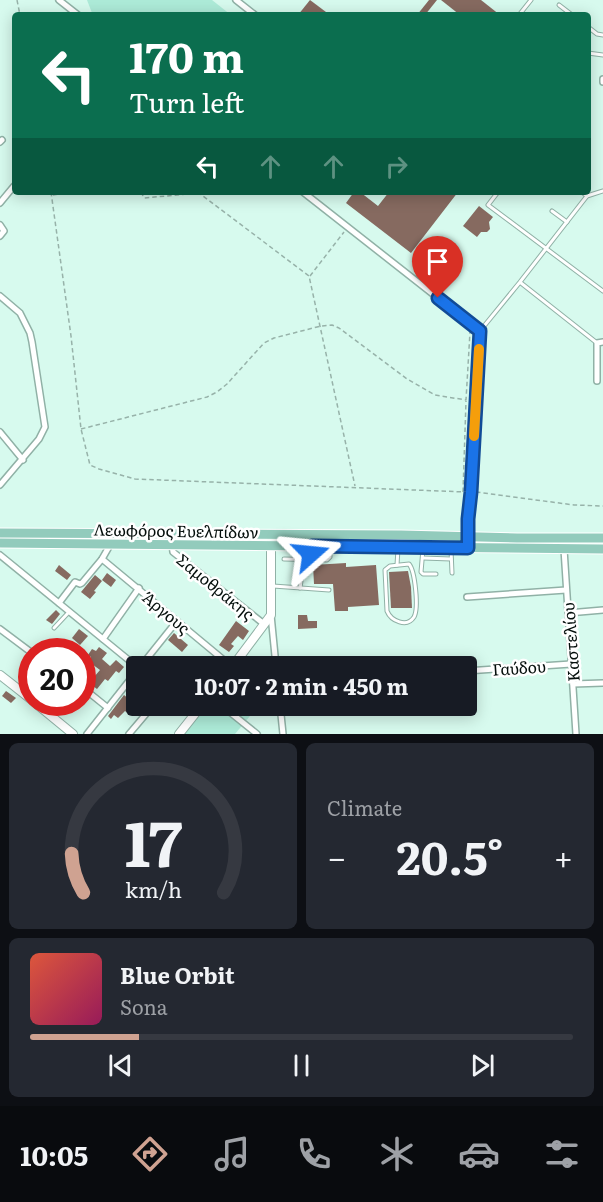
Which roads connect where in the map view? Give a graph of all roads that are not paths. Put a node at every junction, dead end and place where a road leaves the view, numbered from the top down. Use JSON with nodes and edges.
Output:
{"nodes":[{"id":1,"x":59,"y":0,"type":"edge"},
{"id":2,"x":236,"y":0,"type":"edge"},
{"id":3,"x":531,"y":0,"type":"edge"},
{"id":4,"x":74,"y":12,"type":"edge"},
{"id":5,"x":251,"y":12,"type":"edge"},
{"id":6,"x":521,"y":12,"type":"edge"},
{"id":7,"x":562,"y":12,"type":"edge"},
{"id":8,"x":568,"y":12,"type":"edge"},
{"id":9,"x":12,"y":188,"type":"edge"},
{"id":10,"x":307,"y":195,"type":"edge"},
{"id":11,"x":496,"y":195,"type":"edge"},
{"id":12,"x":590,"y":195,"type":"edge"},
{"id":13,"x":587,"y":196,"type":"joint"},
{"id":14,"x":0,"y":203,"type":"edge"},
{"id":15,"x":552,"y":211,"type":"dead end"},
{"id":16,"x":567,"y":222,"type":"junction"},
{"id":17,"x":0,"y":225,"type":"edge"},
{"id":18,"x":0,"y":236,"type":"edge"},
{"id":19,"x":546,"y":249,"type":"junction"},
{"id":20,"x":520,"y":282,"type":"junction"},
{"id":21,"x":603,"y":291,"type":"edge"},
{"id":22,"x":0,"y":296,"type":"edge"},
{"id":23,"x":480,"y":331,"type":"junction"},
{"id":24,"x":600,"y":343,"type":"edge"},
{"id":25,"x":597,"y":381,"type":"dead end"},
{"id":26,"x":0,"y":432,"type":"edge"},
{"id":27,"x":23,"y":460,"type":"junction"},
{"id":28,"x":0,"y":485,"type":"edge"},
{"id":29,"x":0,"y":533,"type":"edge"},
{"id":30,"x":468,"y":537,"type":"junction"},
{"id":31,"x":603,"y":538,"type":"edge"},
{"id":32,"x":0,"y":543,"type":"edge"},
{"id":33,"x":111,"y":544,"type":"junction"},
{"id":34,"x":172,"y":545,"type":"junction"},
{"id":35,"x":271,"y":546,"type":"junction"},
{"id":36,"x":312,"y":546,"type":"junction"},
{"id":37,"x":330,"y":547,"type":"junction"},
{"id":38,"x":398,"y":547,"type":"junction"},
{"id":39,"x":424,"y":548,"type":"junction"},
{"id":40,"x":451,"y":548,"type":"junction"},
{"id":41,"x":468,"y":548,"type":"junction"},
{"id":42,"x":564,"y":549,"type":"junction"},
{"id":43,"x":603,"y":549,"type":"edge"},
{"id":44,"x":0,"y":555,"type":"edge"},
{"id":45,"x":423,"y":558,"type":"junction"},
{"id":46,"x":102,"y":559,"type":"junction"},
{"id":47,"x":284,"y":559,"type":"dead end"},
{"id":48,"x":304,"y":559,"type":"junction"},
{"id":49,"x":311,"y":559,"type":"junction"},
{"id":50,"x":451,"y":559,"type":"junction"},
{"id":51,"x":397,"y":565,"type":"junction"},
{"id":52,"x":452,"y":573,"type":"dead end"},
{"id":53,"x":436,"y":574,"type":"dead end"},
{"id":54,"x":271,"y":586,"type":"junction"},
{"id":55,"x":139,"y":588,"type":"junction"},
{"id":56,"x":300,"y":588,"type":"junction"},
{"id":57,"x":329,"y":590,"type":"dead end"},
{"id":58,"x":566,"y":590,"type":"junction"},
{"id":59,"x":467,"y":597,"type":"dead end"},
{"id":60,"x":59,"y":603,"type":"junction"},
{"id":61,"x":603,"y":610,"type":"edge"},
{"id":62,"x":69,"y":612,"type":"junction"},
{"id":63,"x":568,"y":613,"type":"junction"},
{"id":64,"x":271,"y":615,"type":"junction"},
{"id":65,"x":177,"y":621,"type":"junction"},
{"id":66,"x":264,"y":624,"type":"junction"},
{"id":67,"x":54,"y":628,"type":"dead end"},
{"id":68,"x":0,"y":629,"type":"edge"},
{"id":69,"x":104,"y":639,"type":"junction"},
{"id":70,"x":18,"y":642,"type":"edge"},
{"id":71,"x":149,"y":656,"type":"edge"},
{"id":72,"x":220,"y":656,"type":"edge"},
{"id":73,"x":240,"y":656,"type":"edge"},
{"id":74,"x":275,"y":656,"type":"edge"},
{"id":75,"x":126,"y":658,"type":"edge"},
{"id":76,"x":571,"y":664,"type":"junction"},
{"id":77,"x":477,"y":670,"type":"edge"},
{"id":78,"x":2,"y":680,"type":"edge"},
{"id":79,"x":603,"y":683,"type":"edge"},
{"id":80,"x":573,"y":684,"type":"junction"},
{"id":81,"x":126,"y":685,"type":"edge"},
{"id":82,"x":18,"y":691,"type":"edge"},
{"id":83,"x":96,"y":698,"type":"edge"},
{"id":84,"x":108,"y":708,"type":"junction"},
{"id":85,"x":51,"y":716,"type":"edge"},
{"id":86,"x":144,"y":716,"type":"edge"},
{"id":87,"x":193,"y":716,"type":"edge"},
{"id":88,"x":235,"y":716,"type":"edge"},
{"id":89,"x":281,"y":716,"type":"edge"},
{"id":90,"x":73,"y":734,"type":"edge"},
{"id":91,"x":87,"y":734,"type":"edge"},
{"id":92,"x":129,"y":734,"type":"edge"},
{"id":93,"x":178,"y":734,"type":"edge"},
{"id":94,"x":257,"y":734,"type":"edge"},
{"id":95,"x":283,"y":734,"type":"edge"},
{"id":96,"x":576,"y":734,"type":"edge"}],
"edges":[{"from":1,"to":4,"type":"street"},
{"from":2,"to":5,"type":"street"},
{"from":3,"to":6,"type":"lane"},
{"from":7,"to":8,"type":"lane"},
{"from":9,"to":14,"type":"street"},
{"from":10,"to":23,"type":"street"},
{"from":11,"to":19,"type":"lane"},
{"from":12,"to":13,"type":"lane"},
{"from":13,"to":16,"type":"lane"},
{"from":15,"to":16,"type":"lane"},
{"from":16,"to":19,"type":"lane"},
{"from":17,"to":18,"type":"street"},
{"from":19,"to":20,"type":"lane"},
{"from":19,"to":21,"type":"lane"},
{"from":20,"to":23,"type":"lane"},
{"from":20,"to":24,"type":"lane"},
{"from":22,"to":27,"type":"street"},
{"from":23,"to":30,"type":"street"},
{"from":24,"to":25,"type":"street"},
{"from":26,"to":27,"type":"street"},
{"from":27,"to":28,"type":"street"},
{"from":29,"to":30,"type":"main road","name":"Λεωφόρος Ευελπίδων"},
{"from":30,"to":31,"type":"main road","name":"Λεωφόρος Ευελπίδων"},
{"from":30,"to":41,"type":"street"},
{"from":32,"to":33,"type":"main road","name":"Λεωφόρος Ευελπίδων"},
{"from":33,"to":34,"type":"main road","name":"Λεωφόρος Ευελπίδων"},
{"from":33,"to":46,"type":"street"},
{"from":34,"to":35,"type":"main road","name":"Λεωφόρος Ευελπίδων"},
{"from":34,"to":66,"type":"street","name":"Σαμοθράκης"},
{"from":35,"to":36,"type":"main road","name":"Λεωφόρος Ευελπίδων"},
{"from":35,"to":54,"type":"street"},
{"from":36,"to":37,"type":"main road","name":"Λεωφόρος Ευελπίδων"},
{"from":36,"to":49,"type":"lane"},
{"from":37,"to":38,"type":"main road","name":"Λεωφόρος Ευελπίδων"},
{"from":37,"to":49,"type":"lane"},
{"from":38,"to":39,"type":"main road","name":"Λεωφόρος Ευελπίδων"},
{"from":38,"to":51,"type":"lane"},
{"from":39,"to":40,"type":"main road","name":"Λεωφόρος Ευελπίδων"},
{"from":39,"to":45,"type":"lane"},
{"from":40,"to":41,"type":"main road","name":"Λεωφόρος Ευελπίδων"},
{"from":40,"to":50,"type":"lane"},
{"from":41,"to":42,"type":"main road","name":"Λεωφόρος Ευελπίδων"},
{"from":42,"to":43,"type":"main road","name":"Λεωφόρος Ευελπίδων"},
{"from":42,"to":58,"type":"street","name":"Καστελίου"},
{"from":44,"to":60,"type":"street"},
{"from":45,"to":50,"type":"lane"},
{"from":45,"to":53,"type":"lane"},
{"from":46,"to":55,"type":"street","name":"Άργους"},
{"from":46,"to":60,"type":"street"},
{"from":47,"to":48,"type":"lane"},
{"from":48,"to":49,"type":"lane"},
{"from":48,"to":56,"type":"lane"},
{"from":50,"to":52,"type":"lane"},
{"from":51,"to":51,"type":"lane"},
{"from":54,"to":56,"type":"lane"},
{"from":54,"to":64,"type":"street"},
{"from":55,"to":65,"type":"street","name":"Άργους"},
{"from":55,"to":69,"type":"street"},
{"from":56,"to":57,"type":"lane"},
{"from":58,"to":59,"type":"street"},
{"from":58,"to":63,"type":"street","name":"Καστελίου"},
{"from":60,"to":62,"type":"street"},
{"from":61,"to":63,"type":"street"},
{"from":62,"to":67,"type":"lane"},
{"from":62,"to":69,"type":"street"},
{"from":63,"to":76,"type":"street","name":"Καστελίου"},
{"from":64,"to":66,"type":"street"},
{"from":64,"to":74,"type":"street"},
{"from":65,"to":71,"type":"street"},
{"from":65,"to":72,"type":"street","name":"Άργους"},
{"from":66,"to":73,"type":"street"},
{"from":68,"to":70,"type":"street"},
{"from":69,"to":75,"type":"street"},
{"from":76,"to":77,"type":"street","name":"Γαύδου"},
{"from":76,"to":80,"type":"street","name":"Καστελίου"},
{"from":78,"to":82,"type":"street"},
{"from":79,"to":80,"type":"street"},
{"from":80,"to":96,"type":"street","name":"Καστελίου"},
{"from":81,"to":84,"type":"street"},
{"from":83,"to":84,"type":"street"},
{"from":84,"to":91,"type":"street"},
{"from":85,"to":90,"type":"street"},
{"from":86,"to":92,"type":"street"},
{"from":87,"to":93,"type":"street"},
{"from":88,"to":94,"type":"street"},
{"from":89,"to":95,"type":"street"}]}
